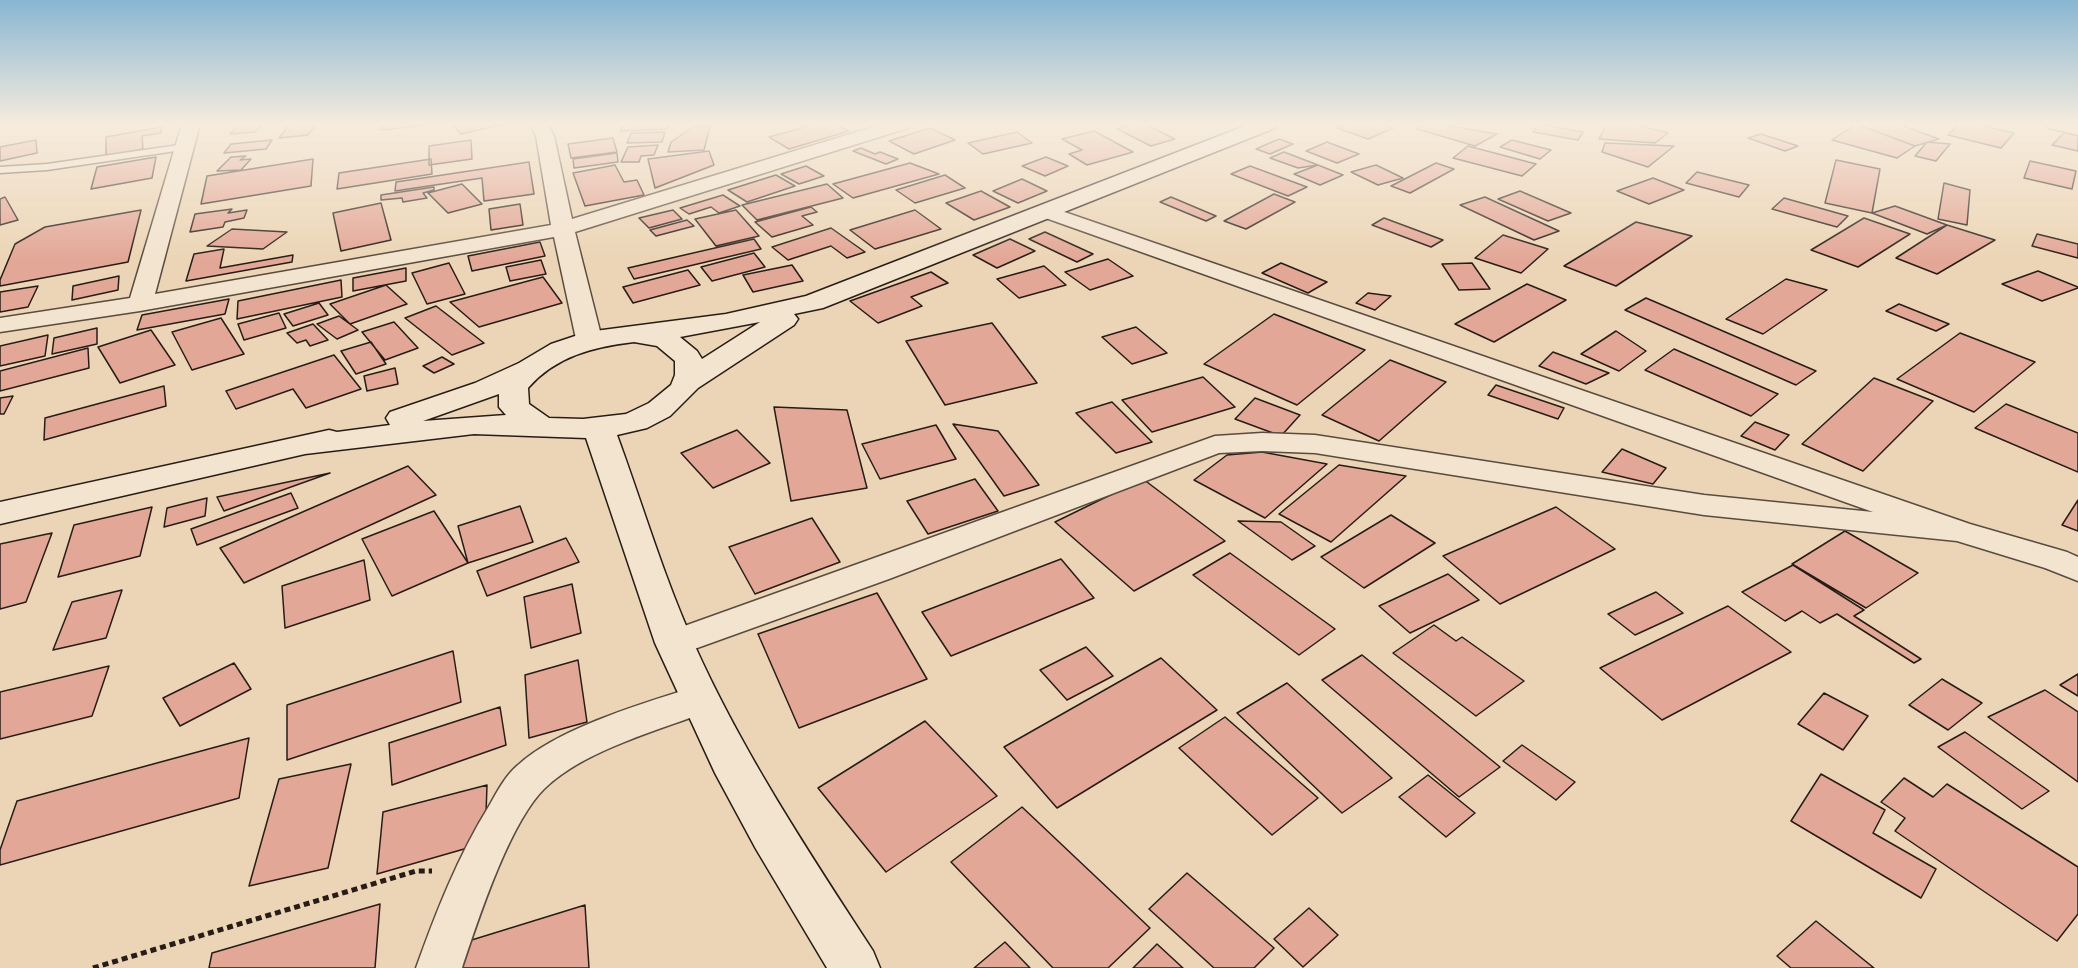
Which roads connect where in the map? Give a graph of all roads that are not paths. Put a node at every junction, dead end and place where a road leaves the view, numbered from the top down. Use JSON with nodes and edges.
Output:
{"nodes":[{"id":1,"x":180,"y":169,"type":"edge"},
{"id":2,"x":552,"y":169,"type":"edge"},
{"id":3,"x":756,"y":169,"type":"edge"},
{"id":4,"x":1155,"y":169,"type":"edge"},
{"id":5,"x":1047,"y":212,"type":"junction"},
{"id":6,"x":563,"y":229,"type":"junction"},
{"id":7,"x":814,"y":302,"type":"junction"},
{"id":8,"x":140,"y":304,"type":"junction"},
{"id":9,"x":0,"y":325,"type":"edge"},
{"id":10,"x":637,"y":335,"type":"junction"},
{"id":11,"x":589,"y":339,"type":"junction"},
{"id":12,"x":526,"y":370,"type":"junction"},
{"id":13,"x":687,"y":382,"type":"junction"},
{"id":14,"x":539,"y":425,"type":"junction"},
{"id":15,"x":599,"y":429,"type":"junction"},
{"id":16,"x":307,"y":445,"type":"junction"},
{"id":17,"x":0,"y":513,"type":"edge"},
{"id":18,"x":1959,"y":531,"type":"junction"},
{"id":19,"x":2071,"y":563,"type":"edge"},
{"id":20,"x":674,"y":643,"type":"junction"},
{"id":21,"x":701,"y":699,"type":"junction"},
{"id":22,"x":439,"y":968,"type":"edge"},
{"id":23,"x":855,"y":968,"type":"edge"}],
"edges":[{"from":1,"to":8,"type":"street"},
{"from":2,"to":6,"type":"street"},
{"from":3,"to":6,"type":"street"},
{"from":4,"to":5,"type":"main road"},
{"from":5,"to":7,"type":"main road"},
{"from":5,"to":18,"type":"street"},
{"from":6,"to":8,"type":"street"},
{"from":6,"to":11,"type":"street"},
{"from":7,"to":10,"type":"main road"},
{"from":7,"to":13,"type":"main road"},
{"from":8,"to":9,"type":"street"},
{"from":10,"to":11,"type":"main road"},
{"from":10,"to":13,"type":"main road"},
{"from":11,"to":12,"type":"main road"},
{"from":12,"to":14,"type":"main road"},
{"from":12,"to":16,"type":"main road"},
{"from":13,"to":15,"type":"main road"},
{"from":14,"to":15,"type":"main road"},
{"from":14,"to":16,"type":"main road"},
{"from":15,"to":20,"type":"main road"},
{"from":16,"to":17,"type":"main road"},
{"from":18,"to":19,"type":"street"},
{"from":18,"to":20,"type":"street"},
{"from":20,"to":21,"type":"main road"},
{"from":21,"to":22,"type":"street"},
{"from":21,"to":23,"type":"main road"}]}
